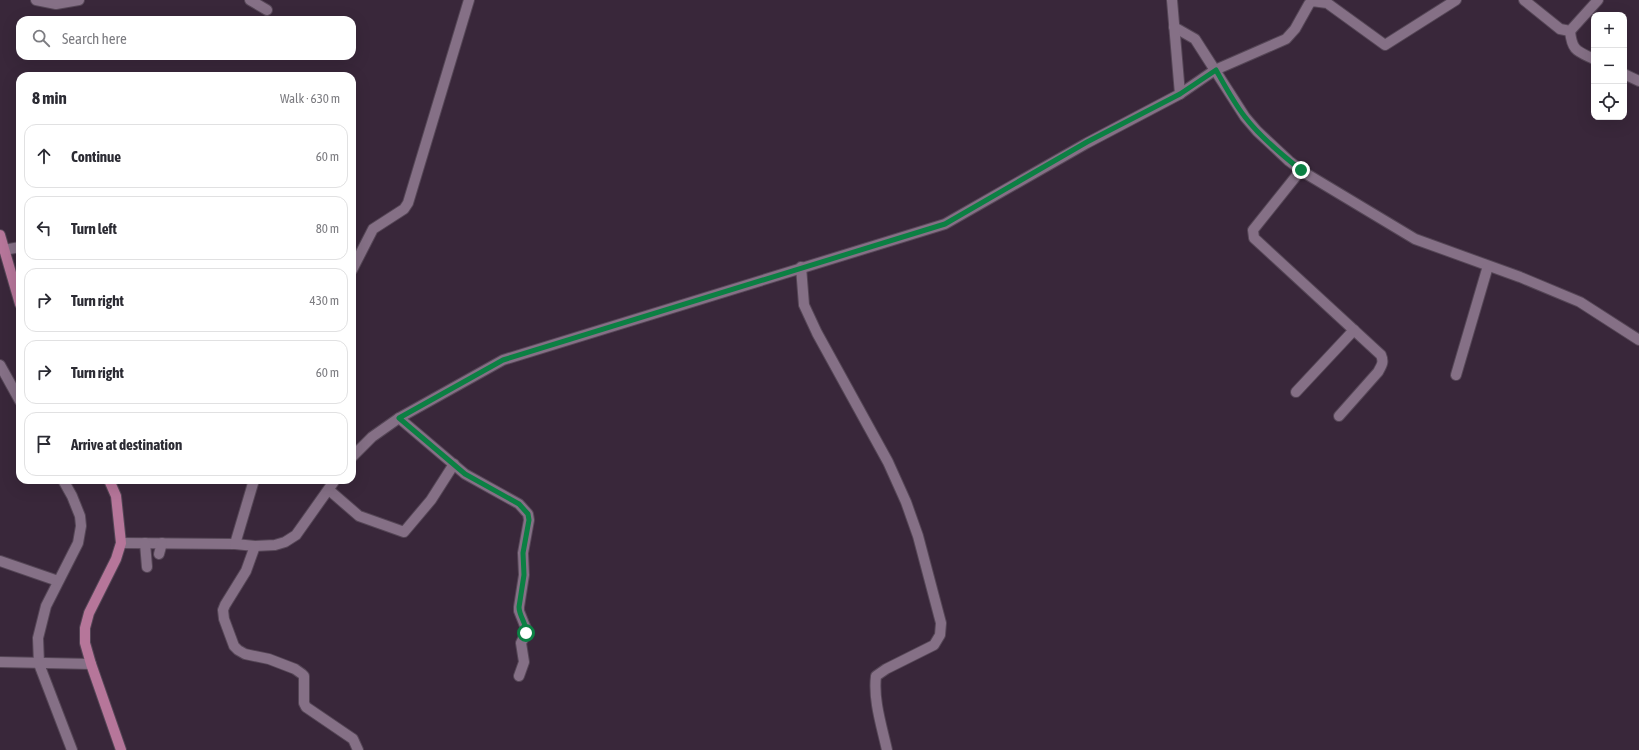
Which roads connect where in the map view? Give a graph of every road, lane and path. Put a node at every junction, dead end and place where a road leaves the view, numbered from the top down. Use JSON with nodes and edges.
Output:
{"nodes":[{"id":1,"x":36,"y":0,"type":"edge"},
{"id":2,"x":79,"y":0,"type":"edge"},
{"id":3,"x":250,"y":0,"type":"edge"},
{"id":4,"x":469,"y":0,"type":"edge"},
{"id":5,"x":1456,"y":0,"type":"edge"},
{"id":6,"x":1524,"y":0,"type":"edge"},
{"id":7,"x":1598,"y":0,"type":"edge"},
{"id":8,"x":1173,"y":1,"type":"edge"},
{"id":9,"x":267,"y":10,"type":"dead end"},
{"id":10,"x":1174,"y":27,"type":"junction"},
{"id":11,"x":1570,"y":31,"type":"junction"},
{"id":12,"x":1591,"y":58,"type":"edge"},
{"id":13,"x":1216,"y":70,"type":"junction"},
{"id":14,"x":1627,"y":76,"type":"edge"},
{"id":15,"x":1639,"y":82,"type":"edge"},
{"id":16,"x":1180,"y":94,"type":"junction"},
{"id":17,"x":1301,"y":170,"type":"junction"},
{"id":18,"x":0,"y":236,"type":"edge"},
{"id":19,"x":16,"y":248,"type":"edge"},
{"id":20,"x":4,"y":250,"type":"junction"},
{"id":21,"x":356,"y":262,"type":"edge"},
{"id":22,"x":1488,"y":266,"type":"junction"},
{"id":23,"x":801,"y":267,"type":"junction"},
{"id":24,"x":16,"y":290,"type":"edge"},
{"id":25,"x":1354,"y":330,"type":"junction"},
{"id":26,"x":1639,"y":340,"type":"edge"},
{"id":27,"x":0,"y":365,"type":"edge"},
{"id":28,"x":1456,"y":375,"type":"dead end"},
{"id":29,"x":1296,"y":392,"type":"dead end"},
{"id":30,"x":16,"y":394,"type":"edge"},
{"id":31,"x":1339,"y":416,"type":"dead end"},
{"id":32,"x":399,"y":418,"type":"junction"},
{"id":33,"x":356,"y":453,"type":"edge"},
{"id":34,"x":454,"y":464,"type":"junction"},
{"id":35,"x":65,"y":484,"type":"edge"},
{"id":36,"x":111,"y":484,"type":"edge"},
{"id":37,"x":253,"y":484,"type":"edge"},
{"id":38,"x":333,"y":484,"type":"edge"},
{"id":39,"x":329,"y":490,"type":"junction"},
{"id":40,"x":121,"y":543,"type":"junction"},
{"id":41,"x":144,"y":543,"type":"junction"},
{"id":42,"x":162,"y":543,"type":"junction"},
{"id":43,"x":235,"y":544,"type":"junction"},
{"id":44,"x":255,"y":546,"type":"junction"},
{"id":45,"x":159,"y":554,"type":"dead end"},
{"id":46,"x":0,"y":561,"type":"edge"},
{"id":47,"x":147,"y":567,"type":"dead end"},
{"id":48,"x":58,"y":581,"type":"junction"},
{"id":49,"x":0,"y":662,"type":"edge"},
{"id":50,"x":39,"y":664,"type":"junction"},
{"id":51,"x":90,"y":664,"type":"junction"},
{"id":52,"x":519,"y":676,"type":"dead end"},
{"id":53,"x":72,"y":750,"type":"edge"},
{"id":54,"x":122,"y":750,"type":"edge"},
{"id":55,"x":358,"y":750,"type":"edge"},
{"id":56,"x":887,"y":750,"type":"edge"}],
"edges":[{"from":1,"to":2,"type":"street"},
{"from":3,"to":9,"type":"street"},
{"from":4,"to":21,"type":"street"},
{"from":5,"to":13,"type":"street"},
{"from":6,"to":11,"type":"street"},
{"from":7,"to":11,"type":"street"},
{"from":8,"to":10,"type":"street"},
{"from":10,"to":13,"type":"street"},
{"from":10,"to":16,"type":"street"},
{"from":11,"to":12,"type":"street"},
{"from":13,"to":16,"type":"street"},
{"from":13,"to":17,"type":"street"},
{"from":14,"to":15,"type":"street"},
{"from":16,"to":23,"type":"street"},
{"from":17,"to":22,"type":"street"},
{"from":17,"to":25,"type":"street"},
{"from":18,"to":20,"type":"main road"},
{"from":19,"to":20,"type":"street"},
{"from":20,"to":24,"type":"main road"},
{"from":22,"to":26,"type":"street"},
{"from":22,"to":28,"type":"street"},
{"from":23,"to":32,"type":"street"},
{"from":23,"to":56,"type":"street"},
{"from":25,"to":29,"type":"street"},
{"from":25,"to":31,"type":"street"},
{"from":27,"to":30,"type":"street"},
{"from":32,"to":33,"type":"street"},
{"from":32,"to":34,"type":"street"},
{"from":34,"to":39,"type":"street"},
{"from":34,"to":52,"type":"street"},
{"from":35,"to":48,"type":"street"},
{"from":36,"to":40,"type":"main road"},
{"from":37,"to":43,"type":"street"},
{"from":38,"to":39,"type":"street"},
{"from":39,"to":44,"type":"street"},
{"from":40,"to":41,"type":"street"},
{"from":40,"to":51,"type":"main road"},
{"from":41,"to":42,"type":"street"},
{"from":41,"to":47,"type":"street"},
{"from":42,"to":43,"type":"street"},
{"from":42,"to":45,"type":"street"},
{"from":43,"to":44,"type":"street"},
{"from":44,"to":55,"type":"street"},
{"from":46,"to":48,"type":"street"},
{"from":48,"to":50,"type":"street"},
{"from":49,"to":50,"type":"street"},
{"from":50,"to":51,"type":"street"},
{"from":50,"to":53,"type":"street"},
{"from":51,"to":54,"type":"main road"}]}
